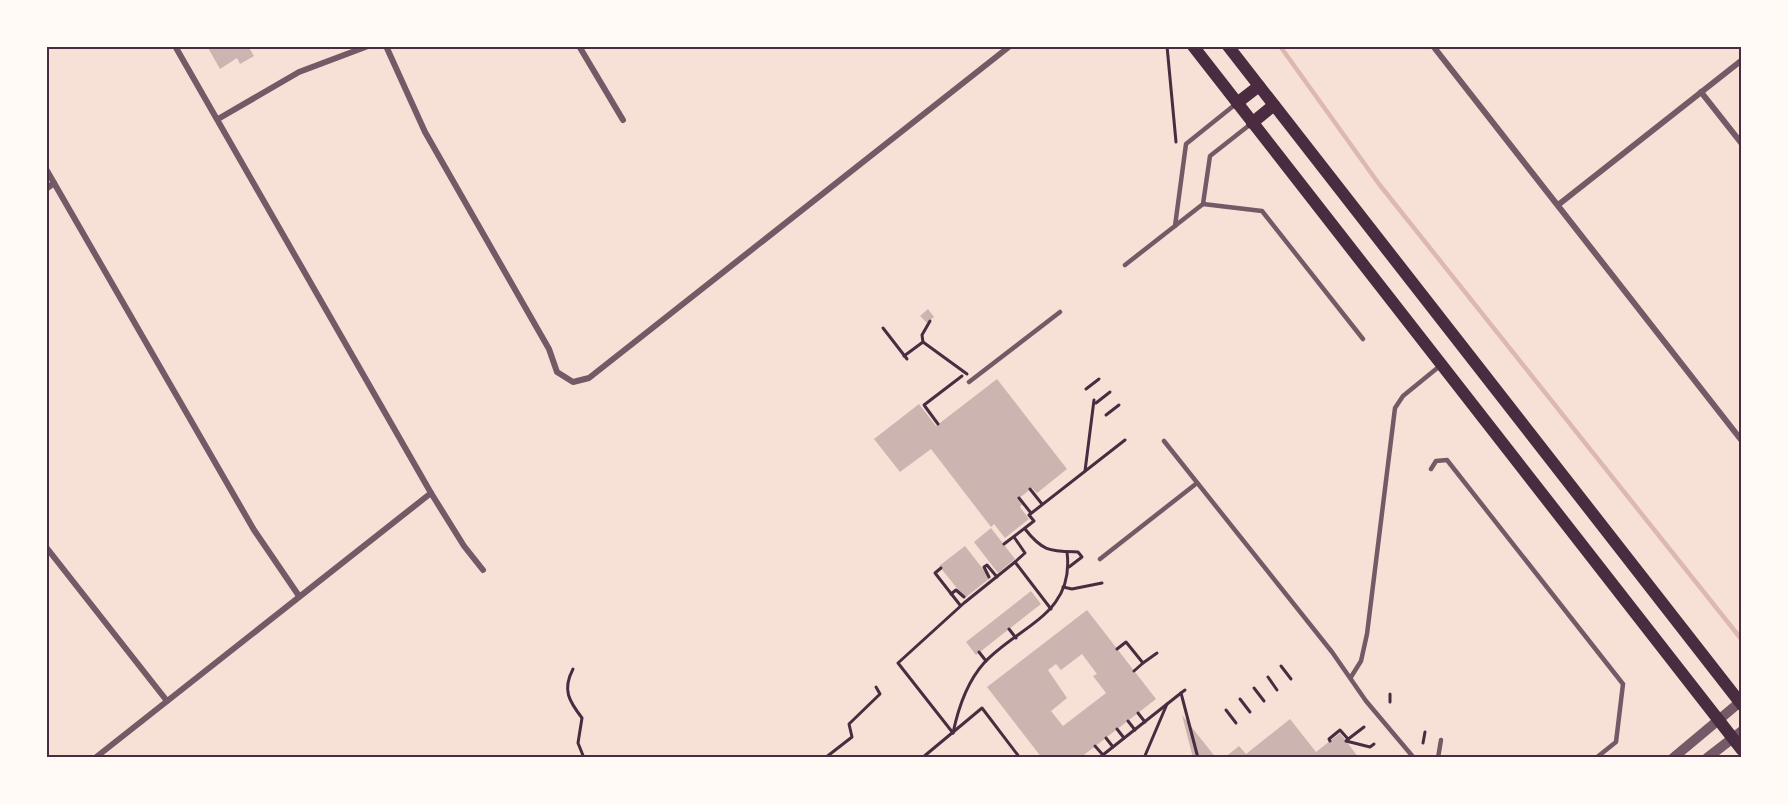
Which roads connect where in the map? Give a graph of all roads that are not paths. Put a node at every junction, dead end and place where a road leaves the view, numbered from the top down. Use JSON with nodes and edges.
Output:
{"nodes":[{"id":1,"x":175,"y":46,"type":"edge"},
{"id":2,"x":368,"y":46,"type":"edge"},
{"id":3,"x":387,"y":46,"type":"edge"},
{"id":4,"x":579,"y":46,"type":"edge"},
{"id":5,"x":1010,"y":46,"type":"edge"},
{"id":6,"x":1193,"y":46,"type":"edge"},
{"id":7,"x":1228,"y":46,"type":"edge"},
{"id":8,"x":1433,"y":46,"type":"edge"},
{"id":9,"x":1742,"y":60,"type":"edge"},
{"id":10,"x":1259,"y":86,"type":"junction"},
{"id":11,"x":1701,"y":92,"type":"junction"},
{"id":12,"x":1237,"y":103,"type":"junction"},
{"id":13,"x":1274,"y":105,"type":"junction"},
{"id":14,"x":218,"y":119,"type":"junction"},
{"id":15,"x":623,"y":120,"type":"dead end"},
{"id":16,"x":1252,"y":123,"type":"junction"},
{"id":17,"x":1742,"y":144,"type":"edge"},
{"id":18,"x":46,"y":169,"type":"edge"},
{"id":19,"x":54,"y":183,"type":"junction"},
{"id":20,"x":46,"y":189,"type":"edge"},
{"id":21,"x":1203,"y":204,"type":"junction"},
{"id":22,"x":1557,"y":205,"type":"junction"},
{"id":23,"x":1175,"y":226,"type":"junction"},
{"id":24,"x":1125,"y":265,"type":"dead end"},
{"id":25,"x":1060,"y":312,"type":"dead end"},
{"id":26,"x":1363,"y":339,"type":"dead end"},
{"id":27,"x":1441,"y":365,"type":"junction"},
{"id":28,"x":969,"y":382,"type":"dead end"},
{"id":29,"x":1164,"y":441,"type":"dead end"},
{"id":30,"x":1742,"y":441,"type":"edge"},
{"id":31,"x":1431,"y":469,"type":"dead end"},
{"id":32,"x":1197,"y":483,"type":"junction"},
{"id":33,"x":431,"y":493,"type":"junction"},
{"id":34,"x":46,"y":547,"type":"edge"},
{"id":35,"x":1100,"y":559,"type":"dead end"},
{"id":36,"x":483,"y":570,"type":"dead end"},
{"id":37,"x":299,"y":596,"type":"junction"},
{"id":38,"x":1351,"y":677,"type":"junction"},
{"id":39,"x":167,"y":701,"type":"junction"},
{"id":40,"x":1741,"y":703,"type":"edge"},
{"id":41,"x":1718,"y":719,"type":"junction"},
{"id":42,"x":1737,"y":734,"type":"edge"},
{"id":43,"x":1441,"y":740,"type":"dead end"},
{"id":44,"x":1742,"y":750,"type":"edge"},
{"id":45,"x":95,"y":758,"type":"edge"},
{"id":46,"x":1414,"y":758,"type":"edge"},
{"id":47,"x":1437,"y":758,"type":"edge"},
{"id":48,"x":1596,"y":758,"type":"edge"},
{"id":49,"x":1672,"y":758,"type":"edge"},
{"id":50,"x":1707,"y":758,"type":"edge"}],
"edges":[{"from":1,"to":14,"type":"street"},
{"from":2,"to":14,"type":"street"},
{"from":3,"to":5,"type":"street"},
{"from":4,"to":15,"type":"street"},
{"from":6,"to":12,"type":"main road"},
{"from":7,"to":10,"type":"main road"},
{"from":8,"to":22,"type":"street"},
{"from":9,"to":11,"type":"street"},
{"from":10,"to":12,"type":"main road"},
{"from":10,"to":13,"type":"main road"},
{"from":11,"to":17,"type":"street"},
{"from":11,"to":22,"type":"street"},
{"from":12,"to":16,"type":"main road"},
{"from":12,"to":23,"type":"lane"},
{"from":13,"to":16,"type":"main road"},
{"from":13,"to":40,"type":"main road"},
{"from":14,"to":33,"type":"street"},
{"from":16,"to":21,"type":"lane"},
{"from":16,"to":27,"type":"main road"},
{"from":18,"to":19,"type":"street"},
{"from":19,"to":20,"type":"street"},
{"from":19,"to":37,"type":"street"},
{"from":21,"to":23,"type":"lane"},
{"from":21,"to":26,"type":"lane"},
{"from":22,"to":30,"type":"street"},
{"from":23,"to":24,"type":"lane"},
{"from":25,"to":28,"type":"lane"},
{"from":27,"to":38,"type":"lane"},
{"from":27,"to":41,"type":"main road"},
{"from":29,"to":32,"type":"lane"},
{"from":31,"to":48,"type":"lane"},
{"from":32,"to":35,"type":"lane"},
{"from":32,"to":38,"type":"lane"},
{"from":33,"to":36,"type":"street"},
{"from":33,"to":37,"type":"street"},
{"from":34,"to":39,"type":"street"},
{"from":37,"to":39,"type":"street"},
{"from":38,"to":46,"type":"lane"},
{"from":39,"to":45,"type":"street"},
{"from":40,"to":41,"type":"street"},
{"from":41,"to":42,"type":"main road"},
{"from":41,"to":49,"type":"street"},
{"from":42,"to":44,"type":"main road"},
{"from":42,"to":50,"type":"street"},
{"from":43,"to":47,"type":"lane"}]}
